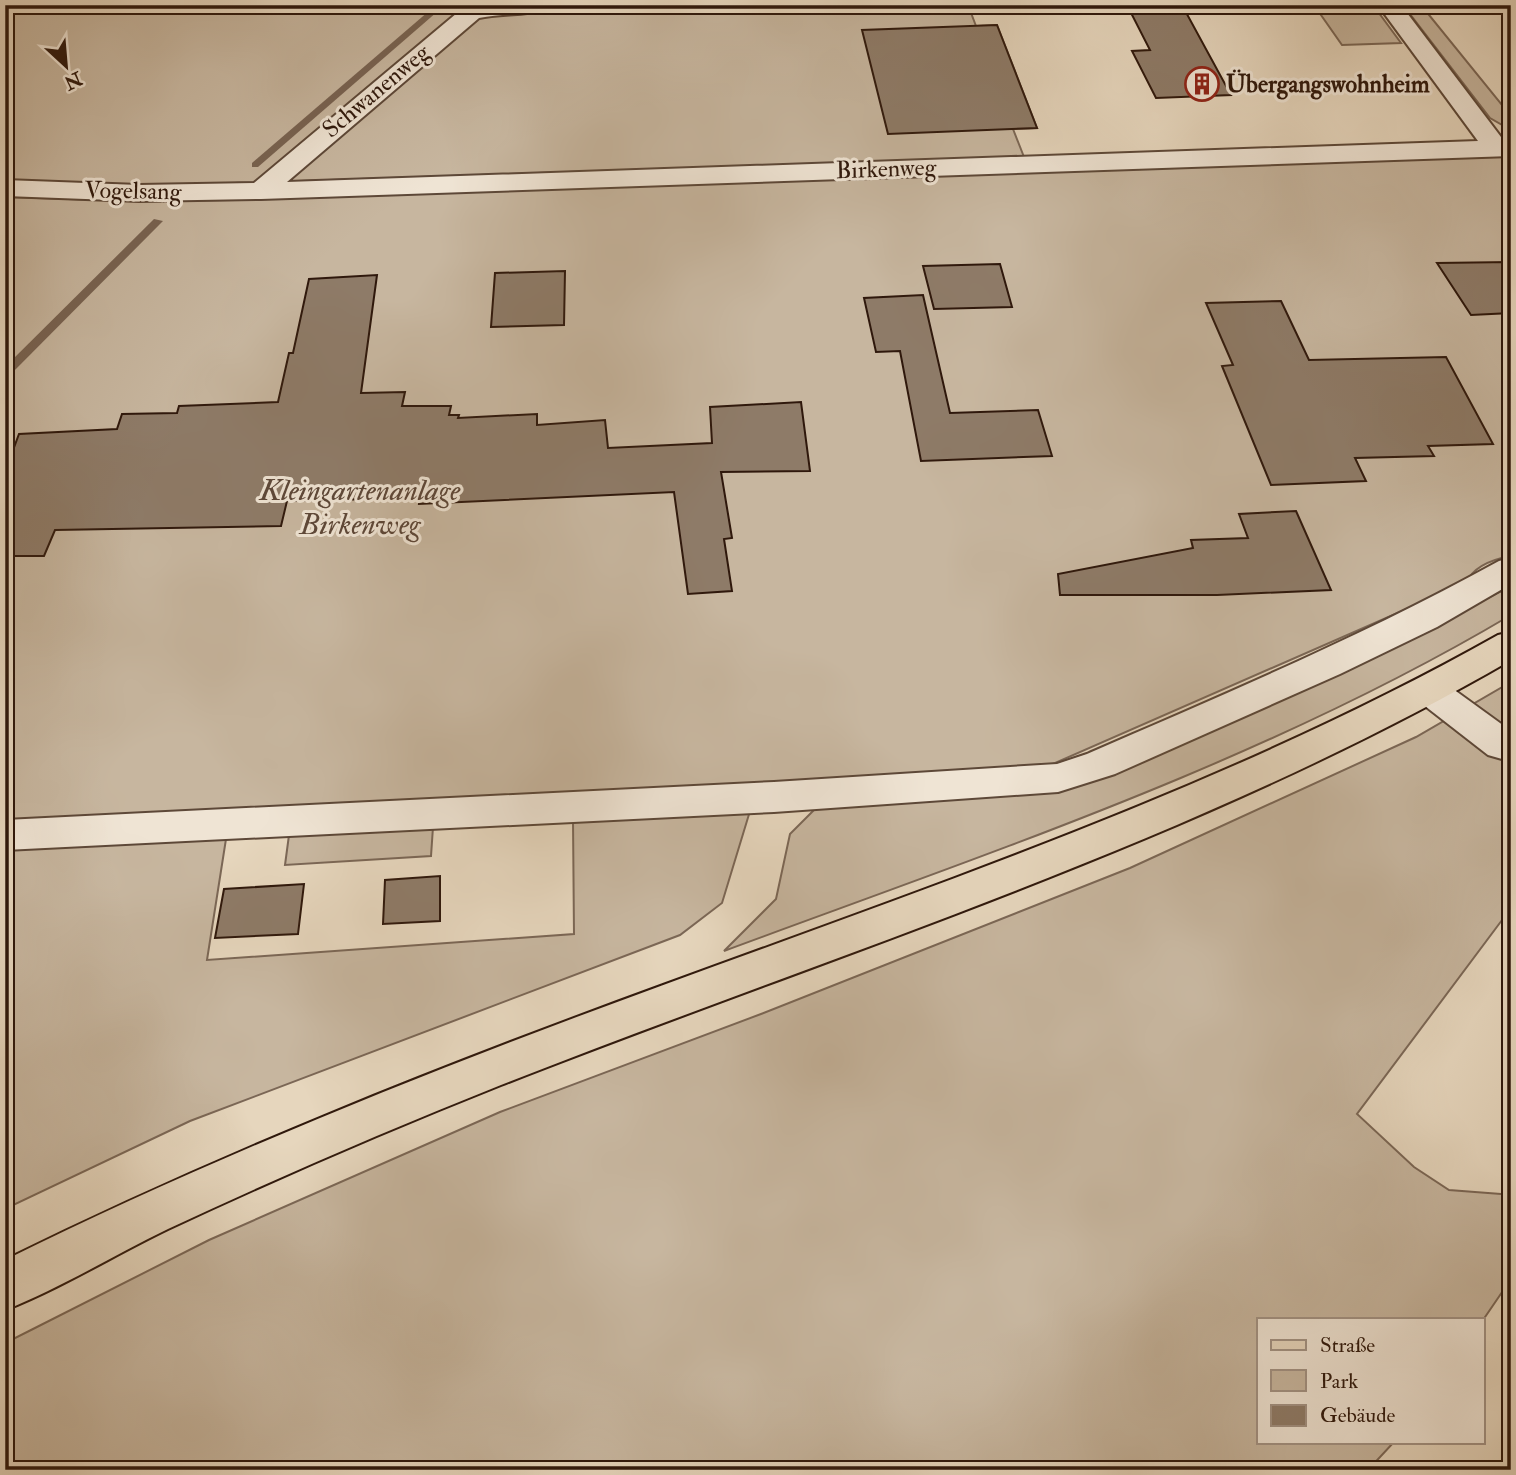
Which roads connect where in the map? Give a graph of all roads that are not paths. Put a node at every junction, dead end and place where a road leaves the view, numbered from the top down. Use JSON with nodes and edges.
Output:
{"nodes":[{"id":1,"x":538,"y":5,"type":"edge"},
{"id":2,"x":1389,"y":5,"type":"edge"},
{"id":3,"x":500,"y":6,"type":"edge"},
{"id":4,"x":1504,"y":148,"type":"edge"},
{"id":5,"x":5,"y":188,"type":"edge"},
{"id":6,"x":261,"y":191,"type":"junction"},
{"id":7,"x":1511,"y":569,"type":"edge"},
{"id":8,"x":1511,"y":644,"type":"edge"},
{"id":9,"x":1429,"y":690,"type":"junction"},
{"id":10,"x":1502,"y":745,"type":"dead end"},
{"id":11,"x":5,"y":835,"type":"edge"},
{"id":12,"x":5,"y":1286,"type":"edge"}],
"edges":[{"from":1,"to":3,"type":"street","name":"Schwanenweg"},
{"from":2,"to":4,"type":"street"},
{"from":3,"to":6,"type":"street","name":"Schwanenweg"},
{"from":4,"to":6,"type":"street","name":"Birkenweg"},
{"from":5,"to":6,"type":"street","name":"Vogelsang"},
{"from":7,"to":11,"type":"street"},
{"from":8,"to":9,"type":"main road"},
{"from":9,"to":10,"type":"street"},
{"from":9,"to":12,"type":"main road"}]}
